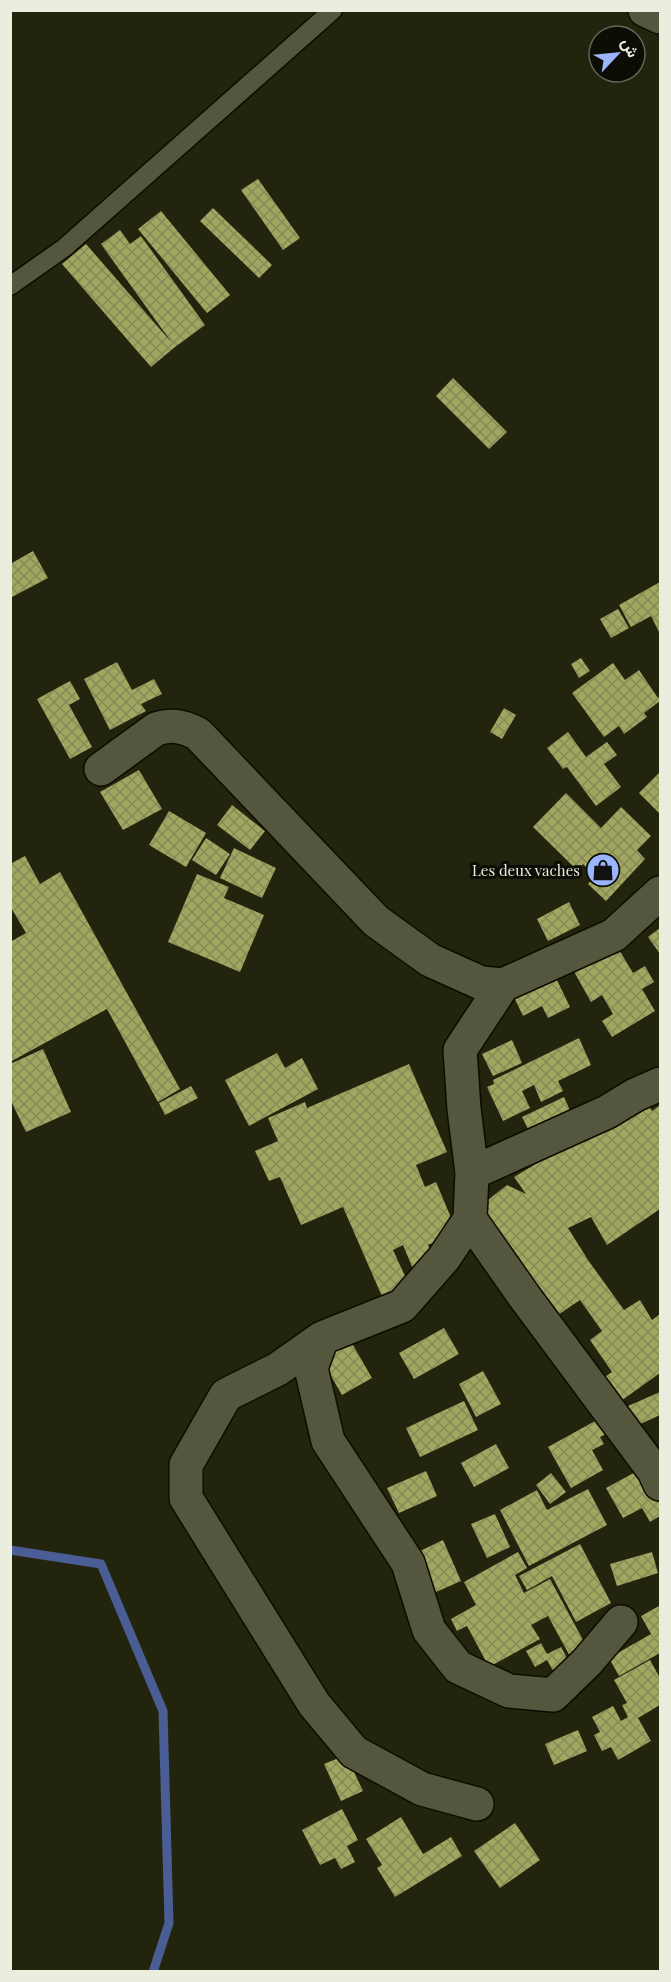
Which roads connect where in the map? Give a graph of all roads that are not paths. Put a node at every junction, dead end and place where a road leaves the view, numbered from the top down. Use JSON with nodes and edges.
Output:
{"nodes":[{"id":1,"x":333,"y":10,"type":"edge"},
{"id":2,"x":645,"y":10,"type":"edge"},
{"id":3,"x":660,"y":17,"type":"edge"},
{"id":4,"x":10,"y":286,"type":"edge"},
{"id":5,"x":101,"y":769,"type":"dead end"},
{"id":6,"x":660,"y":893,"type":"edge"},
{"id":7,"x":503,"y":986,"type":"junction"},
{"id":8,"x":660,"y":1084,"type":"edge"},
{"id":9,"x":472,"y":1173,"type":"junction"},
{"id":10,"x":470,"y":1219,"type":"junction"},
{"id":11,"x":322,"y":1338,"type":"junction"},
{"id":12,"x":660,"y":1484,"type":"edge"},
{"id":13,"x":621,"y":1622,"type":"dead end"},
{"id":14,"x":477,"y":1804,"type":"dead end"}],
"edges":[{"from":1,"to":4,"type":"lane"},
{"from":2,"to":3,"type":"street"},
{"from":5,"to":7,"type":"street"},
{"from":6,"to":7,"type":"street"},
{"from":7,"to":9,"type":"street"},
{"from":8,"to":9,"type":"street"},
{"from":9,"to":10,"type":"street"},
{"from":10,"to":11,"type":"street"},
{"from":10,"to":12,"type":"street"},
{"from":11,"to":13,"type":"street"},
{"from":11,"to":14,"type":"street"}]}
